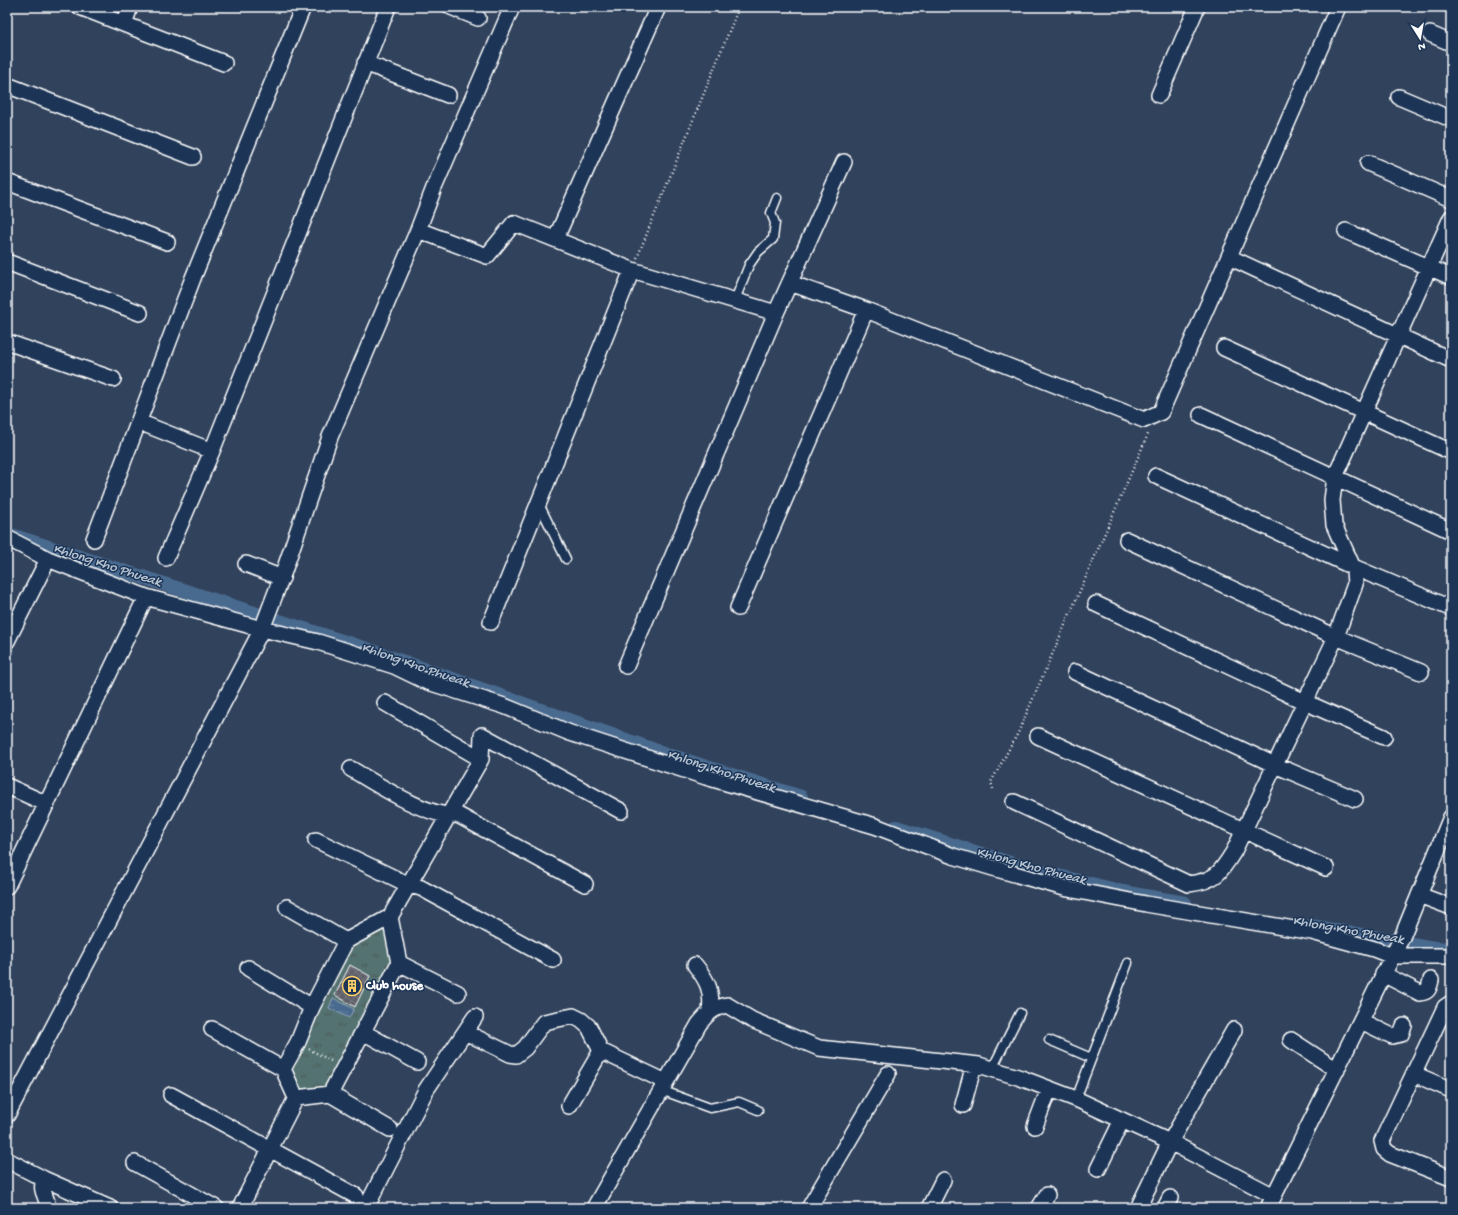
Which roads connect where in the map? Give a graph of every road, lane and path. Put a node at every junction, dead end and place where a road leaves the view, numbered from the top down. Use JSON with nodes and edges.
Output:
{"nodes":[{"id":1,"x":80,"y":7,"type":"edge"},
{"id":2,"x":130,"y":7,"type":"edge"},
{"id":3,"x":303,"y":7,"type":"edge"},
{"id":4,"x":388,"y":7,"type":"edge"},
{"id":5,"x":451,"y":7,"type":"edge"},
{"id":6,"x":512,"y":7,"type":"edge"},
{"id":7,"x":658,"y":7,"type":"edge"},
{"id":8,"x":739,"y":7,"type":"edge"},
{"id":9,"x":1197,"y":7,"type":"edge"},
{"id":10,"x":1338,"y":7,"type":"edge"},
{"id":11,"x":478,"y":18,"type":"dead end"},
{"id":12,"x":124,"y":24,"type":"junction"},
{"id":13,"x":1430,"y":34,"type":"dead end"},
{"id":14,"x":1451,"y":43,"type":"edge"},
{"id":15,"x":224,"y":63,"type":"dead end"},
{"id":16,"x":365,"y":63,"type":"junction"},
{"id":17,"x":7,"y":84,"type":"edge"},
{"id":18,"x":448,"y":95,"type":"dead end"},
{"id":19,"x":1159,"y":95,"type":"dead end"},
{"id":20,"x":1399,"y":97,"type":"dead end"},
{"id":21,"x":1451,"y":119,"type":"edge"},
{"id":22,"x":193,"y":157,"type":"dead end"},
{"id":23,"x":844,"y":162,"type":"dead end"},
{"id":24,"x":1368,"y":163,"type":"dead end"},
{"id":25,"x":7,"y":182,"type":"edge"},
{"id":26,"x":777,"y":198,"type":"dead end"},
{"id":27,"x":1451,"y":199,"type":"edge"},
{"id":28,"x":1451,"y":218,"type":"edge"},
{"id":29,"x":418,"y":230,"type":"junction"},
{"id":30,"x":1346,"y":231,"type":"dead end"},
{"id":31,"x":556,"y":238,"type":"junction"},
{"id":32,"x":167,"y":242,"type":"dead end"},
{"id":33,"x":1229,"y":257,"type":"junction"},
{"id":34,"x":7,"y":262,"type":"edge"},
{"id":35,"x":1429,"y":267,"type":"junction"},
{"id":36,"x":632,"y":270,"type":"junction"},
{"id":37,"x":1451,"y":277,"type":"edge"},
{"id":38,"x":790,"y":283,"type":"junction"},
{"id":39,"x":735,"y":300,"type":"junction"},
{"id":40,"x":866,"y":310,"type":"junction"},
{"id":41,"x":140,"y":313,"type":"dead end"},
{"id":42,"x":776,"y":313,"type":"junction"},
{"id":43,"x":1397,"y":335,"type":"junction"},
{"id":44,"x":7,"y":342,"type":"edge"},
{"id":45,"x":1224,"y":348,"type":"dead end"},
{"id":46,"x":1451,"y":360,"type":"edge"},
{"id":47,"x":113,"y":379,"type":"dead end"},
{"id":48,"x":1363,"y":413,"type":"junction"},
{"id":49,"x":1156,"y":415,"type":"junction"},
{"id":50,"x":1201,"y":415,"type":"dead end"},
{"id":51,"x":139,"y":422,"type":"junction"},
{"id":52,"x":1447,"y":450,"type":"dead end"},
{"id":53,"x":212,"y":451,"type":"junction"},
{"id":54,"x":1156,"y":476,"type":"dead end"},
{"id":55,"x":1335,"y":476,"type":"junction"},
{"id":56,"x":539,"y":504,"type":"junction"},
{"id":57,"x":1451,"y":531,"type":"edge"},
{"id":58,"x":7,"y":538,"type":"edge"},
{"id":59,"x":94,"y":539,"type":"dead end"},
{"id":60,"x":1127,"y":540,"type":"dead end"},
{"id":61,"x":166,"y":558,"type":"dead end"},
{"id":62,"x":48,"y":559,"type":"junction"},
{"id":63,"x":566,"y":560,"type":"dead end"},
{"id":64,"x":246,"y":564,"type":"dead end"},
{"id":65,"x":1351,"y":566,"type":"junction"},
{"id":66,"x":282,"y":578,"type":"junction"},
{"id":67,"x":146,"y":597,"type":"junction"},
{"id":68,"x":1096,"y":604,"type":"dead end"},
{"id":69,"x":738,"y":608,"type":"dead end"},
{"id":70,"x":1450,"y":608,"type":"dead end"},
{"id":71,"x":491,"y":622,"type":"dead end"},
{"id":72,"x":263,"y":627,"type":"junction"},
{"id":73,"x":1336,"y":637,"type":"junction"},
{"id":74,"x":7,"y":641,"type":"edge"},
{"id":75,"x":626,"y":666,"type":"dead end"},
{"id":76,"x":1075,"y":672,"type":"dead end"},
{"id":77,"x":1421,"y":672,"type":"dead end"},
{"id":78,"x":1305,"y":702,"type":"junction"},
{"id":79,"x":385,"y":703,"type":"dead end"},
{"id":80,"x":1038,"y":736,"type":"dead end"},
{"id":81,"x":1384,"y":737,"type":"dead end"},
{"id":82,"x":481,"y":759,"type":"junction"},
{"id":83,"x":1275,"y":765,"type":"junction"},
{"id":84,"x":351,"y":769,"type":"dead end"},
{"id":85,"x":7,"y":786,"type":"edge"},
{"id":86,"x":993,"y":789,"type":"dead end"},
{"id":87,"x":1355,"y":799,"type":"dead end"},
{"id":88,"x":1014,"y":802,"type":"dead end"},
{"id":89,"x":47,"y":804,"type":"junction"},
{"id":90,"x":621,"y":811,"type":"dead end"},
{"id":91,"x":448,"y":816,"type":"junction"},
{"id":92,"x":1451,"y":817,"type":"edge"},
{"id":93,"x":1244,"y":831,"type":"junction"},
{"id":94,"x":316,"y":840,"type":"dead end"},
{"id":95,"x":1326,"y":868,"type":"dead end"},
{"id":96,"x":407,"y":884,"type":"junction"},
{"id":97,"x":585,"y":884,"type":"dead end"},
{"id":98,"x":7,"y":886,"type":"edge"},
{"id":99,"x":1419,"y":895,"type":"junction"},
{"id":100,"x":287,"y":907,"type":"dead end"},
{"id":101,"x":1451,"y":907,"type":"edge"},
{"id":102,"x":390,"y":917,"type":"junction"},
{"id":103,"x":346,"y":941,"type":"junction"},
{"id":104,"x":1393,"y":954,"type":"junction"},
{"id":105,"x":1451,"y":956,"type":"edge"},
{"id":106,"x":553,"y":960,"type":"dead end"},
{"id":107,"x":399,"y":963,"type":"junction"},
{"id":108,"x":1128,"y":963,"type":"dead end"},
{"id":109,"x":695,"y":965,"type":"dead end"},
{"id":110,"x":248,"y":968,"type":"dead end"},
{"id":111,"x":1383,"y":974,"type":"junction"},
{"id":112,"x":1431,"y":980,"type":"dead end"},
{"id":113,"x":458,"y":993,"type":"dead end"},
{"id":114,"x":1451,"y":1003,"type":"edge"},
{"id":115,"x":312,"y":1006,"type":"junction"},
{"id":116,"x":710,"y":1011,"type":"junction"},
{"id":117,"x":1020,"y":1013,"type":"dead end"},
{"id":118,"x":475,"y":1016,"type":"dead end"},
{"id":119,"x":1360,"y":1021,"type":"junction"},
{"id":120,"x":1404,"y":1026,"type":"dead end"},
{"id":121,"x":212,"y":1029,"type":"dead end"},
{"id":122,"x":1234,"y":1030,"type":"dead end"},
{"id":123,"x":363,"y":1032,"type":"junction"},
{"id":124,"x":465,"y":1032,"type":"junction"},
{"id":125,"x":1049,"y":1040,"type":"dead end"},
{"id":126,"x":1291,"y":1040,"type":"dead end"},
{"id":127,"x":298,"y":1042,"type":"junction"},
{"id":128,"x":601,"y":1051,"type":"junction"},
{"id":129,"x":1091,"y":1058,"type":"junction"},
{"id":130,"x":417,"y":1062,"type":"dead end"},
{"id":131,"x":974,"y":1065,"type":"junction"},
{"id":132,"x":283,"y":1069,"type":"junction"},
{"id":133,"x":344,"y":1069,"type":"junction"},
{"id":134,"x":992,"y":1069,"type":"junction"},
{"id":135,"x":1337,"y":1070,"type":"junction"},
{"id":136,"x":888,"y":1074,"type":"dead end"},
{"id":137,"x":1414,"y":1074,"type":"junction"},
{"id":138,"x":663,"y":1086,"type":"junction"},
{"id":139,"x":1049,"y":1089,"type":"junction"},
{"id":140,"x":1451,"y":1090,"type":"edge"},
{"id":141,"x":330,"y":1094,"type":"junction"},
{"id":142,"x":171,"y":1095,"type":"dead end"},
{"id":143,"x":296,"y":1098,"type":"junction"},
{"id":144,"x":1076,"y":1099,"type":"junction"},
{"id":145,"x":963,"y":1105,"type":"dead end"},
{"id":146,"x":569,"y":1106,"type":"dead end"},
{"id":147,"x":758,"y":1110,"type":"dead end"},
{"id":148,"x":7,"y":1115,"type":"edge"},
{"id":149,"x":1122,"y":1120,"type":"junction"},
{"id":150,"x":1035,"y":1126,"type":"dead end"},
{"id":151,"x":390,"y":1129,"type":"dead end"},
{"id":152,"x":1170,"y":1142,"type":"junction"},
{"id":153,"x":270,"y":1150,"type":"junction"},
{"id":154,"x":7,"y":1160,"type":"edge"},
{"id":155,"x":135,"y":1163,"type":"dead end"},
{"id":156,"x":1098,"y":1169,"type":"dead end"},
{"id":157,"x":1451,"y":1178,"type":"edge"},
{"id":158,"x":44,"y":1179,"type":"junction"},
{"id":159,"x":943,"y":1180,"type":"dead end"},
{"id":160,"x":1047,"y":1195,"type":"dead end"},
{"id":161,"x":356,"y":1196,"type":"dead end"},
{"id":162,"x":1271,"y":1202,"type":"edge"},
{"id":163,"x":47,"y":1208,"type":"edge"},
{"id":164,"x":110,"y":1208,"type":"edge"},
{"id":165,"x":216,"y":1208,"type":"edge"},
{"id":166,"x":240,"y":1208,"type":"edge"},
{"id":167,"x":366,"y":1208,"type":"edge"},
{"id":168,"x":594,"y":1208,"type":"edge"},
{"id":169,"x":809,"y":1208,"type":"edge"},
{"id":170,"x":929,"y":1208,"type":"edge"},
{"id":171,"x":1039,"y":1208,"type":"edge"},
{"id":172,"x":1138,"y":1208,"type":"edge"}],
"edges":[{"from":1,"to":12,"type":"street"},
{"from":2,"to":12,"type":"street"},
{"from":3,"to":51,"type":"street"},
{"from":4,"to":16,"type":"street"},
{"from":5,"to":11,"type":"street"},
{"from":6,"to":29,"type":"street"},
{"from":7,"to":31,"type":"street"},
{"from":8,"to":36,"type":"path"},
{"from":9,"to":19,"type":"street"},
{"from":10,"to":33,"type":"street"},
{"from":12,"to":15,"type":"street"},
{"from":13,"to":14,"type":"street"},
{"from":16,"to":18,"type":"street"},
{"from":16,"to":53,"type":"street"},
{"from":17,"to":22,"type":"street"},
{"from":20,"to":21,"type":"street"},
{"from":23,"to":38,"type":"street"},
{"from":24,"to":27,"type":"street"},
{"from":25,"to":32,"type":"street"},
{"from":26,"to":39,"type":"lane"},
{"from":28,"to":35,"type":"street"},
{"from":29,"to":31,"type":"street"},
{"from":29,"to":66,"type":"street"},
{"from":30,"to":35,"type":"street"},
{"from":31,"to":36,"type":"street"},
{"from":33,"to":43,"type":"street"},
{"from":33,"to":49,"type":"street"},
{"from":34,"to":41,"type":"street"},
{"from":35,"to":37,"type":"street"},
{"from":35,"to":43,"type":"street"},
{"from":36,"to":39,"type":"street"},
{"from":36,"to":56,"type":"street"},
{"from":38,"to":40,"type":"street"},
{"from":38,"to":42,"type":"street"},
{"from":39,"to":42,"type":"street"},
{"from":40,"to":49,"type":"street"},
{"from":40,"to":69,"type":"street"},
{"from":42,"to":75,"type":"street"},
{"from":43,"to":46,"type":"street"},
{"from":43,"to":48,"type":"street"},
{"from":44,"to":47,"type":"street"},
{"from":45,"to":48,"type":"street"},
{"from":48,"to":52,"type":"street"},
{"from":48,"to":55,"type":"street"},
{"from":49,"to":86,"type":"path"},
{"from":50,"to":55,"type":"street"},
{"from":51,"to":53,"type":"street"},
{"from":51,"to":59,"type":"street"},
{"from":53,"to":61,"type":"street"},
{"from":54,"to":65,"type":"street"},
{"from":55,"to":57,"type":"street"},
{"from":55,"to":65,"type":"street"},
{"from":56,"to":63,"type":"lane"},
{"from":56,"to":71,"type":"street"},
{"from":58,"to":62,"type":"street"},
{"from":60,"to":73,"type":"street"},
{"from":62,"to":67,"type":"street"},
{"from":62,"to":74,"type":"street"},
{"from":64,"to":66,"type":"street"},
{"from":65,"to":70,"type":"street"},
{"from":65,"to":73,"type":"street"},
{"from":66,"to":72,"type":"street"},
{"from":67,"to":72,"type":"street"},
{"from":67,"to":89,"type":"street"},
{"from":68,"to":78,"type":"street"},
{"from":72,"to":104,"type":"street"},
{"from":72,"to":148,"type":"street"},
{"from":73,"to":77,"type":"street"},
{"from":73,"to":78,"type":"street"},
{"from":76,"to":83,"type":"street"},
{"from":78,"to":81,"type":"street"},
{"from":78,"to":83,"type":"street"},
{"from":79,"to":82,"type":"street"},
{"from":80,"to":93,"type":"street"},
{"from":82,"to":90,"type":"street"},
{"from":82,"to":91,"type":"street"},
{"from":83,"to":87,"type":"street"},
{"from":83,"to":93,"type":"street"},
{"from":84,"to":91,"type":"street"},
{"from":85,"to":89,"type":"street"},
{"from":88,"to":93,"type":"street"},
{"from":89,"to":98,"type":"street"},
{"from":91,"to":96,"type":"street"},
{"from":91,"to":97,"type":"street"},
{"from":92,"to":99,"type":"street"},
{"from":93,"to":95,"type":"street"},
{"from":94,"to":96,"type":"street"},
{"from":96,"to":102,"type":"street"},
{"from":96,"to":106,"type":"street"},
{"from":99,"to":101,"type":"street"},
{"from":99,"to":104,"type":"street"},
{"from":100,"to":103,"type":"street"},
{"from":102,"to":103,"type":"street"},
{"from":102,"to":107,"type":"street"},
{"from":103,"to":115,"type":"street"},
{"from":104,"to":105,"type":"street"},
{"from":104,"to":111,"type":"street"},
{"from":107,"to":113,"type":"street"},
{"from":107,"to":123,"type":"street"},
{"from":108,"to":129,"type":"lane"},
{"from":109,"to":116,"type":"street"},
{"from":110,"to":115,"type":"street"},
{"from":111,"to":112,"type":"street"},
{"from":111,"to":119,"type":"street"},
{"from":114,"to":137,"type":"street"},
{"from":115,"to":127,"type":"street"},
{"from":116,"to":131,"type":"street"},
{"from":116,"to":138,"type":"street"},
{"from":117,"to":134,"type":"lane"},
{"from":118,"to":124,"type":"street"},
{"from":119,"to":120,"type":"street"},
{"from":119,"to":135,"type":"street"},
{"from":121,"to":132,"type":"street"},
{"from":122,"to":152,"type":"street"},
{"from":123,"to":130,"type":"street"},
{"from":123,"to":133,"type":"street"},
{"from":124,"to":128,"type":"street"},
{"from":124,"to":167,"type":"street"},
{"from":125,"to":129,"type":"lane"},
{"from":126,"to":135,"type":"street"},
{"from":127,"to":132,"type":"street"},
{"from":127,"to":133,"type":"path"},
{"from":128,"to":138,"type":"street"},
{"from":128,"to":146,"type":"street"},
{"from":129,"to":144,"type":"lane"},
{"from":131,"to":134,"type":"street"},
{"from":131,"to":145,"type":"street"},
{"from":132,"to":143,"type":"street"},
{"from":133,"to":141,"type":"street"},
{"from":134,"to":139,"type":"street"},
{"from":135,"to":162,"type":"street"},
{"from":136,"to":169,"type":"street"},
{"from":137,"to":140,"type":"street"},
{"from":137,"to":157,"type":"street"},
{"from":138,"to":147,"type":"lane"},
{"from":138,"to":168,"type":"street"},
{"from":139,"to":144,"type":"street"},
{"from":139,"to":150,"type":"street"},
{"from":141,"to":143,"type":"street"},
{"from":141,"to":151,"type":"street"},
{"from":142,"to":153,"type":"street"},
{"from":143,"to":153,"type":"street"},
{"from":144,"to":149,"type":"street"},
{"from":149,"to":152,"type":"street"},
{"from":149,"to":156,"type":"street"},
{"from":152,"to":162,"type":"street"},
{"from":152,"to":172,"type":"street"},
{"from":153,"to":161,"type":"street"},
{"from":153,"to":166,"type":"street"},
{"from":154,"to":158,"type":"street"},
{"from":155,"to":165,"type":"street"},
{"from":158,"to":163,"type":"street"},
{"from":158,"to":164,"type":"street"},
{"from":159,"to":170,"type":"street"},
{"from":160,"to":171,"type":"street"}]}
